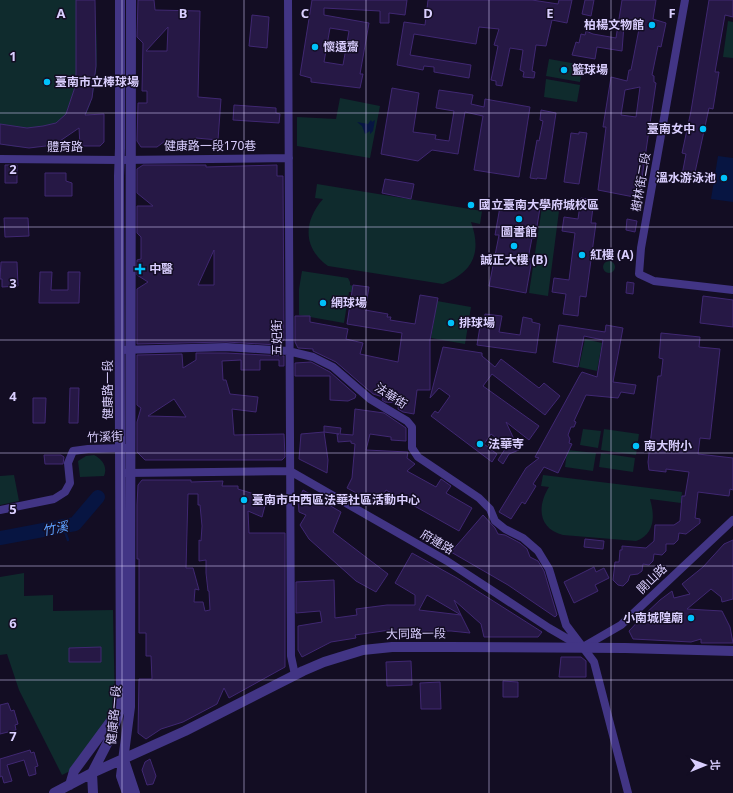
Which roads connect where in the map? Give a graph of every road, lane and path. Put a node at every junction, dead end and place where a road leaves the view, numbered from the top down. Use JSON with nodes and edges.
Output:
{"nodes":[{"id":1,"x":120,"y":0,"type":"edge"},
{"id":2,"x":131,"y":0,"type":"edge"},
{"id":3,"x":288,"y":0,"type":"edge"},
{"id":4,"x":685,"y":0,"type":"edge"},
{"id":5,"x":0,"y":158,"type":"edge"},
{"id":6,"x":289,"y":158,"type":"junction"},
{"id":7,"x":120,"y":160,"type":"junction"},
{"id":8,"x":130,"y":160,"type":"junction"},
{"id":9,"x":733,"y":290,"type":"edge"},
{"id":10,"x":125,"y":349,"type":"junction"},
{"id":11,"x":288,"y":351,"type":"junction"},
{"id":12,"x":126,"y":448,"type":"junction"},
{"id":13,"x":290,"y":471,"type":"junction"},
{"id":14,"x":126,"y":473,"type":"junction"},
{"id":15,"x":0,"y":510,"type":"edge"},
{"id":16,"x":733,"y":520,"type":"edge"},
{"id":17,"x":583,"y":647,"type":"junction"},
{"id":18,"x":733,"y":651,"type":"edge"},
{"id":19,"x":295,"y":675,"type":"junction"},
{"id":20,"x":120,"y":707,"type":"junction"},
{"id":21,"x":123,"y":759,"type":"junction"},
{"id":22,"x":92,"y":773,"type":"junction"},
{"id":23,"x":70,"y":785,"type":"junction"},
{"id":24,"x":54,"y":793,"type":"edge"},
{"id":25,"x":94,"y":793,"type":"edge"},
{"id":26,"x":99,"y":793,"type":"edge"},
{"id":27,"x":127,"y":793,"type":"edge"},
{"id":28,"x":135,"y":793,"type":"edge"},
{"id":29,"x":628,"y":793,"type":"edge"}],
"edges":[{"from":1,"to":7,"type":"street","name":"健康路一段"},
{"from":2,"to":8,"type":"street","name":"健康路一段"},
{"from":3,"to":6,"type":"street","name":"五妃街"},
{"from":4,"to":9,"type":"street","name":"樹林街二段"},
{"from":5,"to":7,"type":"street","name":"體育路"},
{"from":6,"to":8,"type":"street","name":"健康路一段170巷"},
{"from":6,"to":11,"type":"street","name":"五妃街"},
{"from":7,"to":8,"type":"street","name":"體育路"},
{"from":7,"to":10,"type":"street","name":"健康路一段"},
{"from":8,"to":10,"type":"street","name":"健康路一段"},
{"from":10,"to":11,"type":"street","name":"法華街"},
{"from":10,"to":12,"type":"street","name":"健康路一段"},
{"from":11,"to":13,"type":"street","name":"五妃街"},
{"from":11,"to":17,"type":"street","name":"法華街"},
{"from":12,"to":14,"type":"street","name":"健康路一段"},
{"from":12,"to":15,"type":"street","name":"竹溪街"},
{"from":13,"to":14,"type":"street"},
{"from":13,"to":17,"type":"street","name":"府連路"},
{"from":13,"to":19,"type":"street","name":"五妃街"},
{"from":14,"to":20,"type":"street","name":"健康路一段"},
{"from":14,"to":21,"type":"street","name":"健康路一段"},
{"from":16,"to":17,"type":"street","name":"開山路"},
{"from":17,"to":18,"type":"street","name":"大同路一段"},
{"from":17,"to":19,"type":"street","name":"大同路一段"},
{"from":17,"to":29,"type":"street","name":"府連路"},
{"from":19,"to":21,"type":"street","name":"大同路一段"},
{"from":20,"to":22,"type":"street","name":"健康路一段"},
{"from":20,"to":23,"type":"street"},
{"from":21,"to":22,"type":"street","name":"大同路一段"},
{"from":21,"to":27,"type":"street","name":"健康路一段"},
{"from":21,"to":28,"type":"street"},
{"from":22,"to":23,"type":"street","name":"大同路一段"},
{"from":22,"to":25,"type":"street"},
{"from":22,"to":26,"type":"street"},
{"from":23,"to":24,"type":"street","name":"大同路一段"}]}
